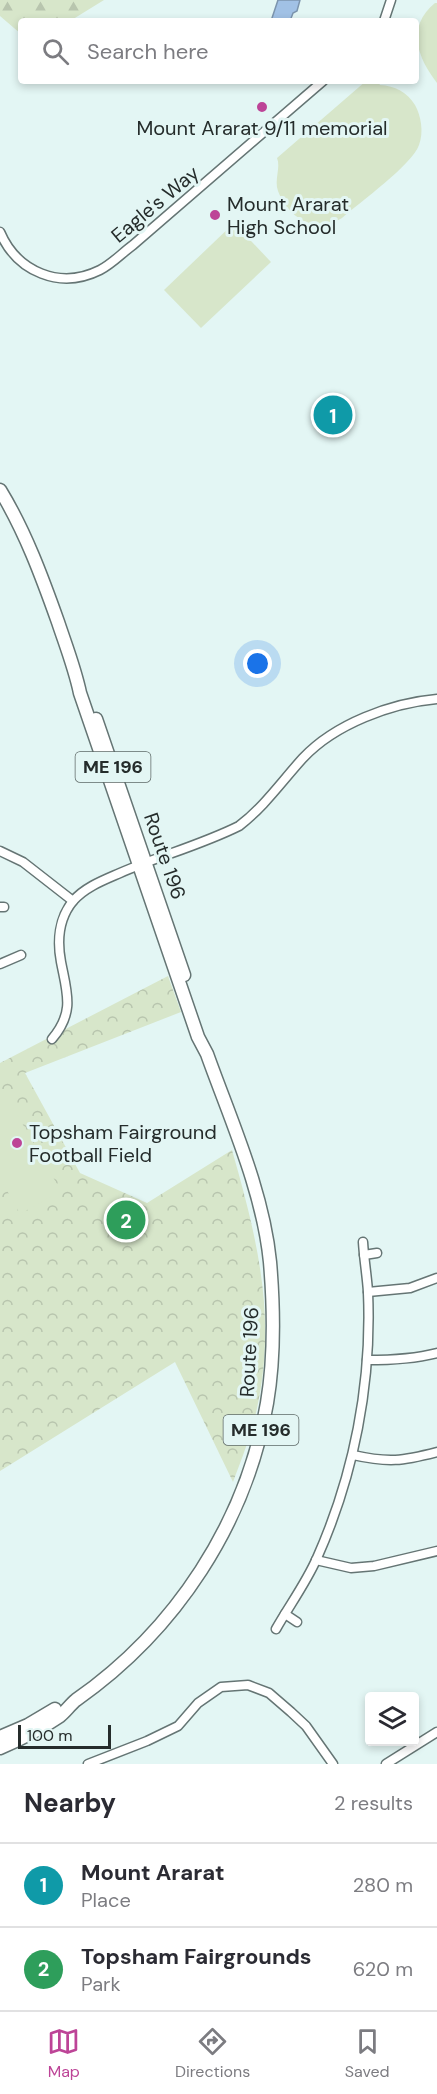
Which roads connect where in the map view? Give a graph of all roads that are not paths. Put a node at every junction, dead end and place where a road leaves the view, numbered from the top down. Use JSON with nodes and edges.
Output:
{"nodes":[{"id":1,"x":391,"y":0,"type":"edge"},
{"id":2,"x":385,"y":18,"type":"edge"},
{"id":3,"x":320,"y":84,"type":"edge"},
{"id":4,"x":0,"y":232,"type":"edge"},
{"id":5,"x":0,"y":490,"type":"edge"},
{"id":6,"x":437,"y":699,"type":"edge"},
{"id":7,"x":0,"y":851,"type":"edge"},
{"id":8,"x":142,"y":863,"type":"junction"},
{"id":9,"x":73,"y":901,"type":"junction"},
{"id":10,"x":21,"y":955,"type":"dead end"},
{"id":11,"x":0,"y":964,"type":"edge"},
{"id":12,"x":52,"y":1039,"type":"dead end"},
{"id":13,"x":363,"y":1242,"type":"dead end"},
{"id":14,"x":377,"y":1253,"type":"dead end"},
{"id":15,"x":364,"y":1255,"type":"junction"},
{"id":16,"x":437,"y":1278,"type":"edge"},
{"id":17,"x":368,"y":1292,"type":"junction"},
{"id":18,"x":437,"y":1353,"type":"edge"},
{"id":19,"x":368,"y":1360,"type":"junction"},
{"id":20,"x":437,"y":1452,"type":"edge"},
{"id":21,"x":353,"y":1455,"type":"junction"},
{"id":22,"x":437,"y":1551,"type":"edge"},
{"id":23,"x":316,"y":1560,"type":"junction"},
{"id":24,"x":285,"y":1614,"type":"junction"},
{"id":25,"x":297,"y":1622,"type":"dead end"},
{"id":26,"x":276,"y":1629,"type":"dead end"},
{"id":27,"x":73,"y":1702,"type":"junction"},
{"id":28,"x":437,"y":1732,"type":"edge"},
{"id":29,"x":0,"y":1737,"type":"edge"},
{"id":30,"x":0,"y":1748,"type":"edge"},
{"id":31,"x":88,"y":1764,"type":"edge"},
{"id":32,"x":333,"y":1764,"type":"edge"},
{"id":33,"x":386,"y":1764,"type":"edge"}],
"edges":[{"from":1,"to":2,"type":"street"},
{"from":3,"to":4,"type":"street","name":"Eagle's Way"},
{"from":5,"to":8,"type":"highway","name":"Route 196","number":"ME 196"},
{"from":6,"to":8,"type":"street"},
{"from":7,"to":9,"type":"street"},
{"from":8,"to":9,"type":"street"},
{"from":8,"to":27,"type":"highway","name":"Route 196","number":"ME 196"},
{"from":9,"to":12,"type":"street"},
{"from":10,"to":11,"type":"street"},
{"from":13,"to":15,"type":"street"},
{"from":14,"to":15,"type":"street"},
{"from":15,"to":17,"type":"street"},
{"from":16,"to":17,"type":"street"},
{"from":17,"to":19,"type":"street"},
{"from":18,"to":19,"type":"street"},
{"from":19,"to":21,"type":"street"},
{"from":20,"to":21,"type":"street"},
{"from":21,"to":23,"type":"street"},
{"from":22,"to":23,"type":"street"},
{"from":23,"to":24,"type":"street"},
{"from":24,"to":25,"type":"street"},
{"from":24,"to":26,"type":"street"},
{"from":27,"to":29,"type":"highway","name":"Route 196","number":"ME 196"},
{"from":27,"to":30,"type":"highway","name":"Route 196","number":"ME 196"},
{"from":28,"to":33,"type":"street"},
{"from":31,"to":32,"type":"street"}]}
